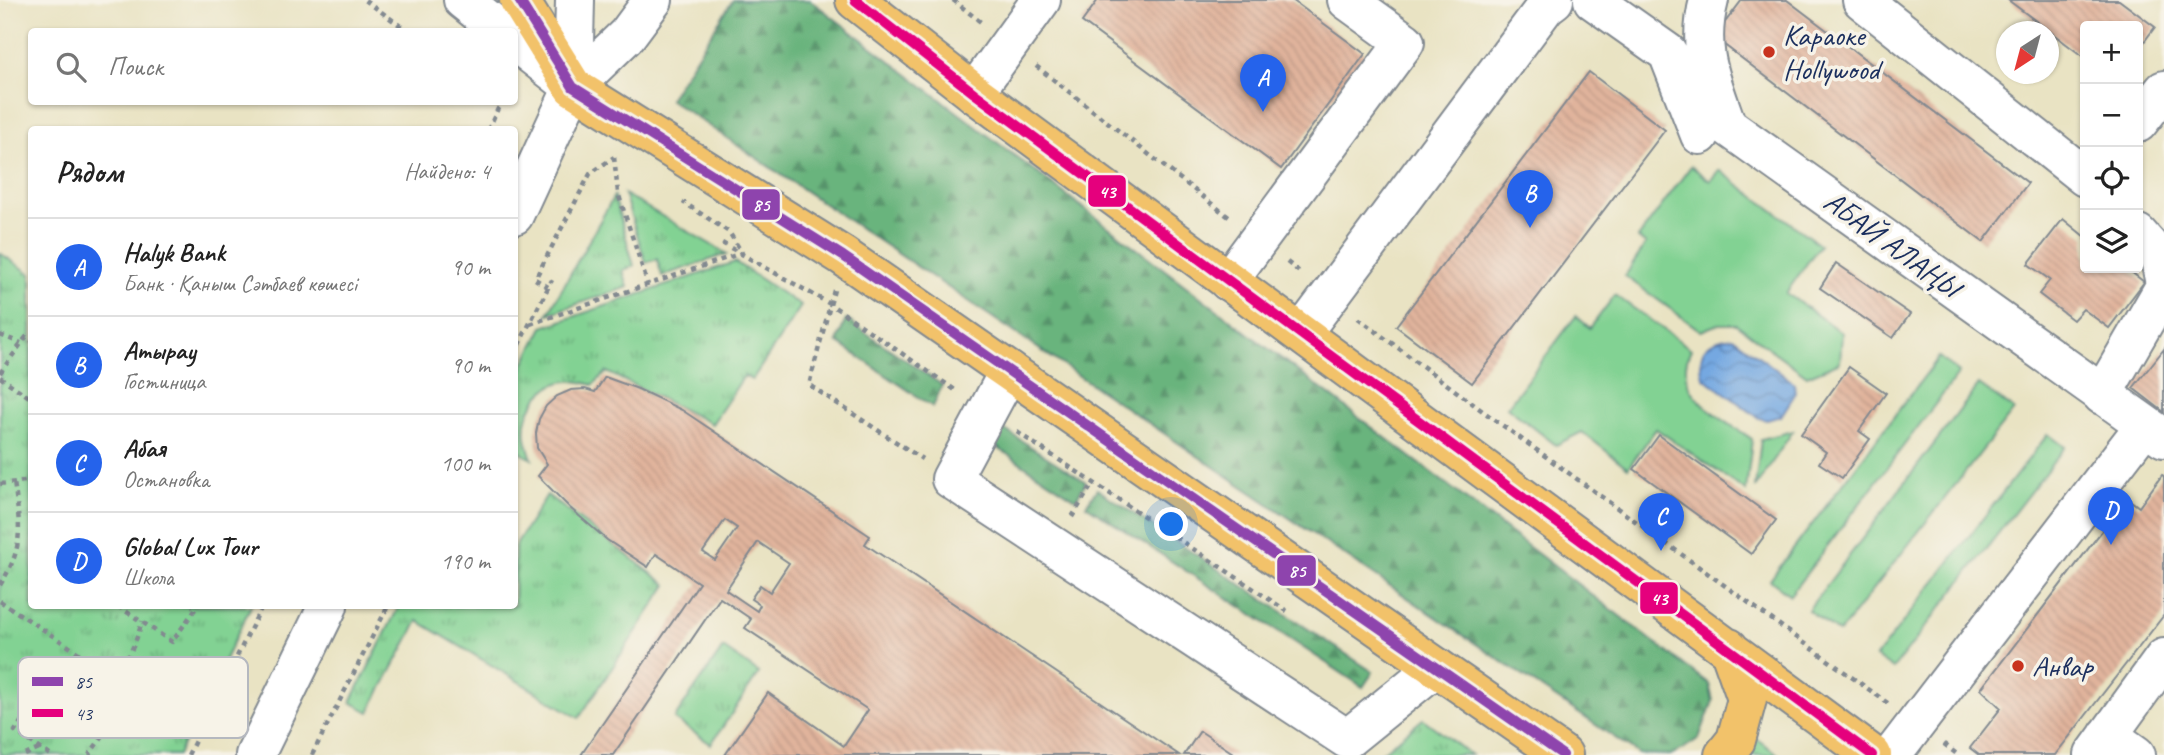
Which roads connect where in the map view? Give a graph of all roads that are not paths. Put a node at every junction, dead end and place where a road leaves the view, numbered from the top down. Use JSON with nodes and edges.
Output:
{"nodes":[{"id":1,"x":463,"y":0,"type":"edge"},
{"id":2,"x":519,"y":0,"type":"edge"},
{"id":3,"x":575,"y":0,"type":"edge"},
{"id":4,"x":653,"y":0,"type":"edge"},
{"id":5,"x":855,"y":0,"type":"edge"},
{"id":6,"x":1041,"y":0,"type":"edge"},
{"id":7,"x":1347,"y":0,"type":"edge"},
{"id":8,"x":1554,"y":0,"type":"edge"},
{"id":9,"x":1593,"y":0,"type":"edge"},
{"id":10,"x":1709,"y":0,"type":"edge"},
{"id":11,"x":1862,"y":0,"type":"edge"},
{"id":12,"x":498,"y":28,"type":"edge"},
{"id":13,"x":518,"y":44,"type":"edge"},
{"id":14,"x":573,"y":87,"type":"junction"},
{"id":15,"x":2164,"y":90,"type":"edge"},
{"id":16,"x":974,"y":93,"type":"junction"},
{"id":17,"x":2143,"y":116,"type":"edge"},
{"id":18,"x":1700,"y":135,"type":"dead end"},
{"id":19,"x":2080,"y":173,"type":"edge"},
{"id":20,"x":518,"y":206,"type":"edge"},
{"id":21,"x":2143,"y":239,"type":"edge"},
{"id":22,"x":2164,"y":279,"type":"edge"},
{"id":23,"x":1228,"y":281,"type":"junction"},
{"id":24,"x":2164,"y":288,"type":"edge"},
{"id":25,"x":1302,"y":333,"type":"junction"},
{"id":26,"x":1009,"y":371,"type":"junction"},
{"id":27,"x":2102,"y":396,"type":"junction"},
{"id":28,"x":2155,"y":432,"type":"edge"},
{"id":29,"x":327,"y":609,"type":"edge"},
{"id":30,"x":1728,"y":648,"type":"junction"},
{"id":31,"x":2164,"y":658,"type":"edge"},
{"id":32,"x":1436,"y":667,"type":"junction"},
{"id":33,"x":2113,"y":748,"type":"edge"},
{"id":34,"x":256,"y":755,"type":"edge"},
{"id":35,"x":1563,"y":755,"type":"edge"},
{"id":36,"x":1724,"y":755,"type":"edge"},
{"id":37,"x":1872,"y":755,"type":"edge"},
{"id":38,"x":1892,"y":755,"type":"edge"}],
"edges":[{"from":1,"to":12,"type":"street"},
{"from":2,"to":14,"type":"main road"},
{"from":3,"to":14,"type":"street"},
{"from":4,"to":14,"type":"street"},
{"from":5,"to":16,"type":"main road"},
{"from":6,"to":16,"type":"street"},
{"from":7,"to":23,"type":"street"},
{"from":8,"to":25,"type":"street"},
{"from":9,"to":18,"type":"street"},
{"from":10,"to":27,"type":"street","name":"АБАЙ АЛАҢЫ"},
{"from":11,"to":19,"type":"street"},
{"from":13,"to":14,"type":"street"},
{"from":14,"to":20,"type":"street"},
{"from":14,"to":26,"type":"main road"},
{"from":15,"to":17,"type":"street"},
{"from":16,"to":23,"type":"main road"},
{"from":21,"to":22,"type":"street"},
{"from":23,"to":25,"type":"main road"},
{"from":24,"to":27,"type":"street"},
{"from":25,"to":30,"type":"main road"},
{"from":26,"to":32,"type":"main road"},
{"from":26,"to":32,"type":"street"},
{"from":27,"to":28,"type":"street","name":"АБАЙ АЛАҢЫ"},
{"from":28,"to":38,"type":"street"},
{"from":29,"to":34,"type":"street"},
{"from":30,"to":36,"type":"main road"},
{"from":30,"to":37,"type":"main road"},
{"from":31,"to":33,"type":"street"},
{"from":32,"to":35,"type":"main road"}]}
